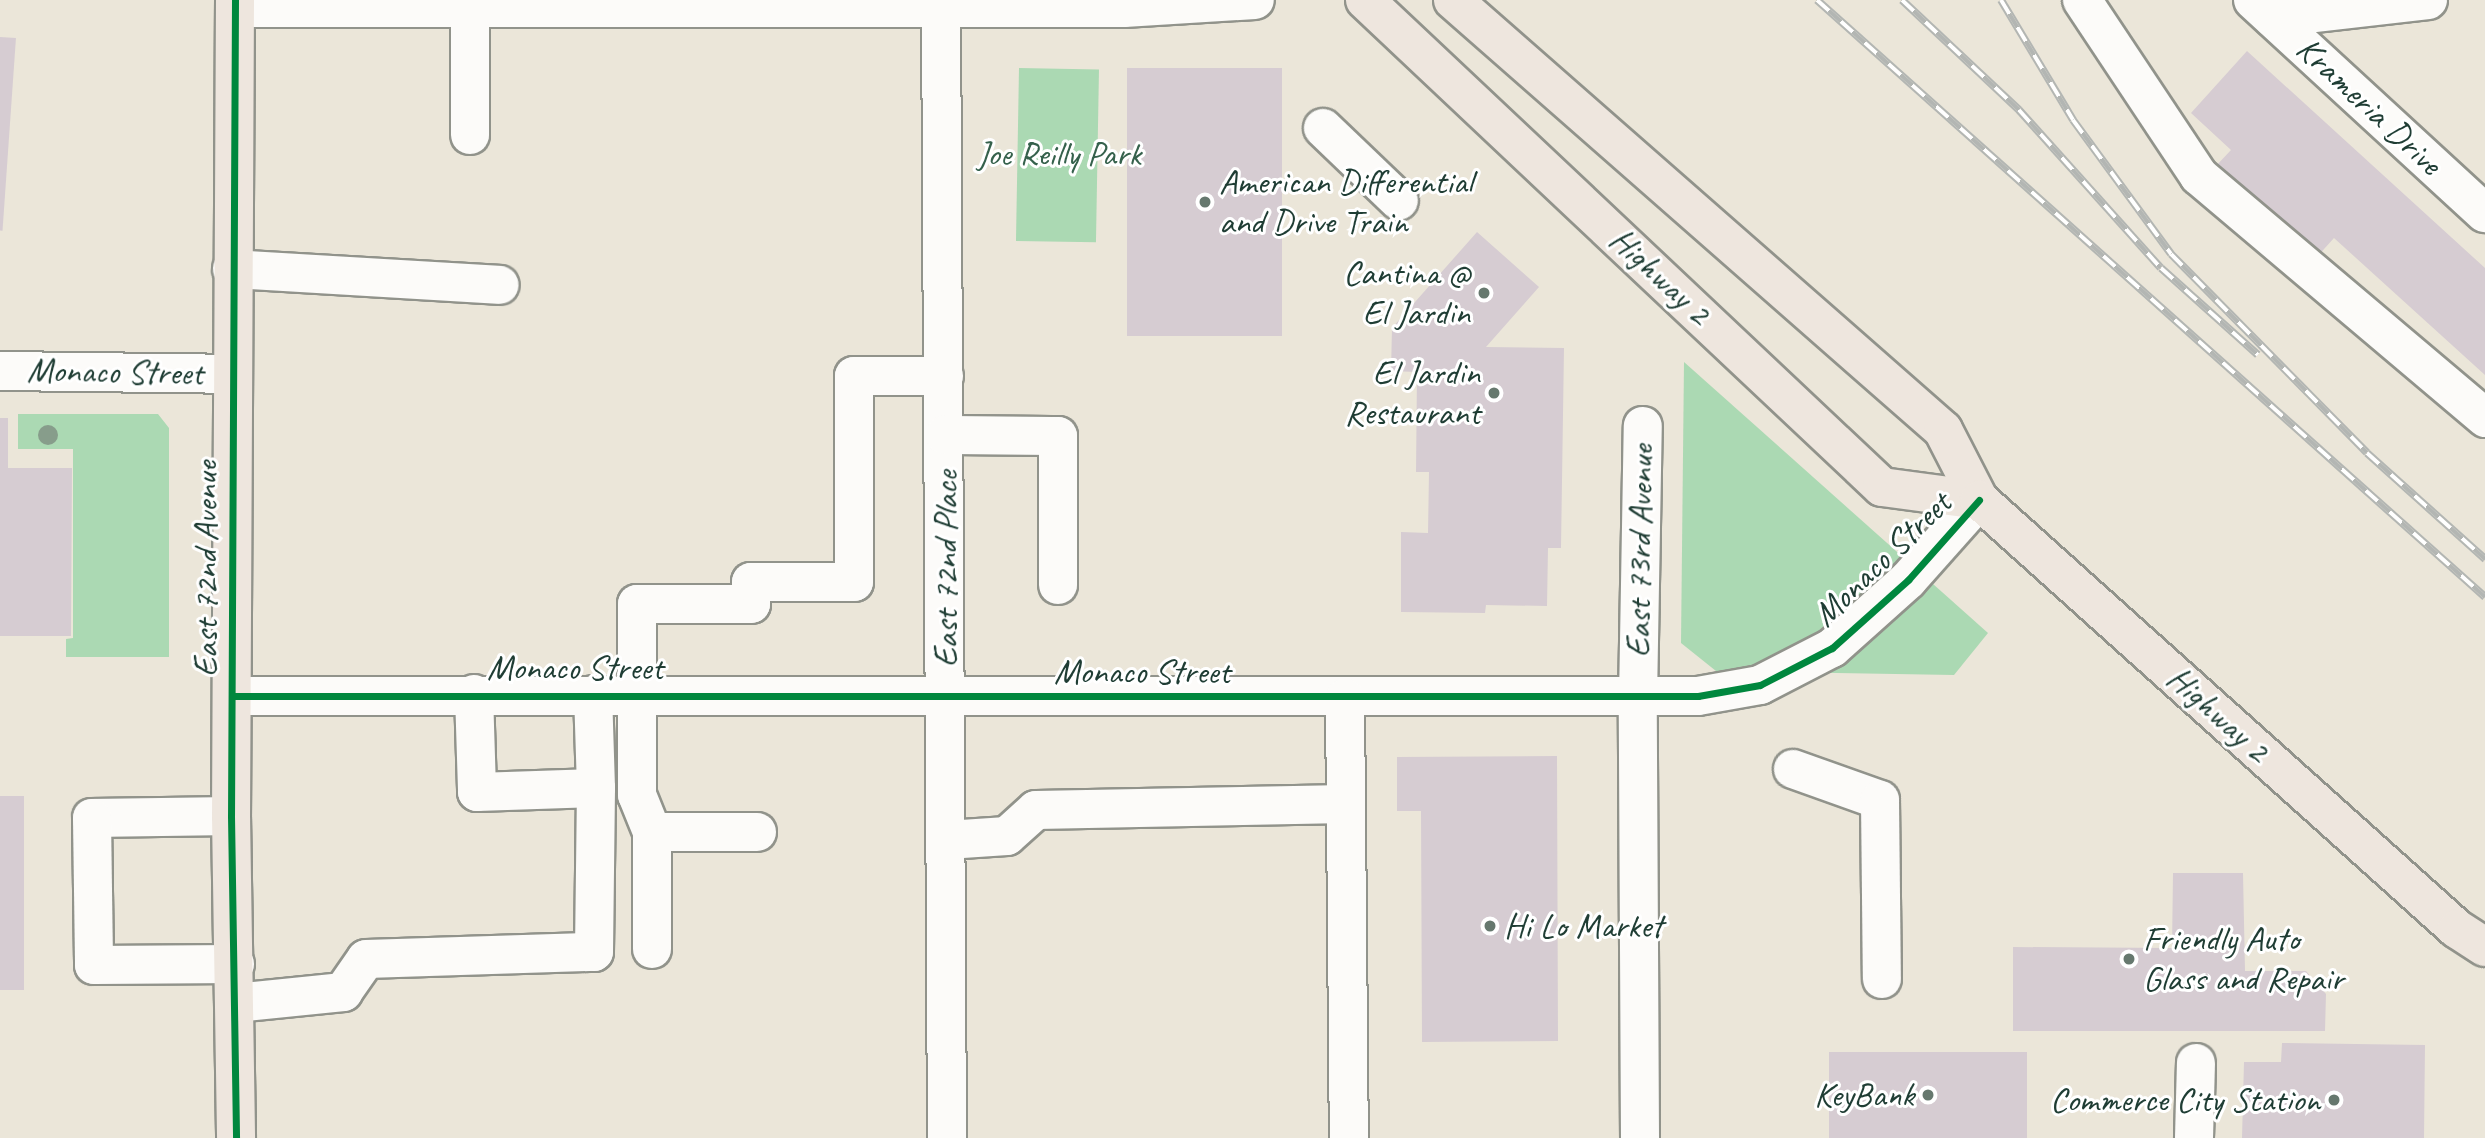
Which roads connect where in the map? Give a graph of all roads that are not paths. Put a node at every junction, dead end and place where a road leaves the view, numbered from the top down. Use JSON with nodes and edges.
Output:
{"nodes":[{"id":1,"x":1255,"y":0,"type":"edge"},
{"id":2,"x":1365,"y":0,"type":"edge"},
{"id":3,"x":1453,"y":0,"type":"edge"},
{"id":4,"x":2081,"y":0,"type":"edge"},
{"id":5,"x":2428,"y":0,"type":"edge"},
{"id":6,"x":234,"y":4,"type":"edge"},
{"id":7,"x":579,"y":4,"type":"edge"},
{"id":8,"x":941,"y":4,"type":"edge"},
{"id":9,"x":470,"y":8,"type":"junction"},
{"id":10,"x":2263,"y":9,"type":"edge"},
{"id":11,"x":1323,"y":128,"type":"dead end"},
{"id":12,"x":470,"y":135,"type":"dead end"},
{"id":13,"x":1399,"y":201,"type":"dead end"},
{"id":14,"x":2485,"y":213,"type":"edge"},
{"id":15,"x":232,"y":269,"type":"junction"},
{"id":16,"x":500,"y":285,"type":"dead end"},
{"id":17,"x":0,"y":371,"type":"edge"},
{"id":18,"x":230,"y":374,"type":"junction"},
{"id":19,"x":944,"y":376,"type":"junction"},
{"id":20,"x":2485,"y":418,"type":"edge"},
{"id":21,"x":1643,"y":426,"type":"dead end"},
{"id":22,"x":945,"y":435,"type":"junction"},
{"id":23,"x":1979,"y":500,"type":"junction"},
{"id":24,"x":1058,"y":585,"type":"dead end"},
{"id":25,"x":474,"y":694,"type":"junction"},
{"id":26,"x":593,"y":695,"type":"junction"},
{"id":27,"x":638,"y":695,"type":"junction"},
{"id":28,"x":233,"y":696,"type":"junction"},
{"id":29,"x":947,"y":698,"type":"junction"},
{"id":30,"x":1346,"y":698,"type":"junction"},
{"id":31,"x":1638,"y":699,"type":"junction"},
{"id":32,"x":1793,"y":769,"type":"dead end"},
{"id":33,"x":596,"y":788,"type":"junction"},
{"id":34,"x":1346,"y":804,"type":"junction"},
{"id":35,"x":230,"y":816,"type":"junction"},
{"id":36,"x":652,"y":832,"type":"junction"},
{"id":37,"x":757,"y":832,"type":"dead end"},
{"id":38,"x":947,"y":840,"type":"junction"},
{"id":39,"x":2471,"y":938,"type":"edge"},
{"id":40,"x":652,"y":949,"type":"dead end"},
{"id":41,"x":235,"y":964,"type":"junction"},
{"id":42,"x":2485,"y":964,"type":"edge"},
{"id":43,"x":1882,"y":979,"type":"dead end"},
{"id":44,"x":235,"y":1003,"type":"junction"},
{"id":45,"x":2196,"y":1063,"type":"dead end"},
{"id":46,"x":236,"y":1138,"type":"edge"},
{"id":47,"x":947,"y":1138,"type":"edge"},
{"id":48,"x":1349,"y":1138,"type":"edge"},
{"id":49,"x":1640,"y":1138,"type":"edge"},
{"id":50,"x":2194,"y":1138,"type":"edge"}],
"edges":[{"from":1,"to":8,"type":"street"},
{"from":2,"to":23,"type":"main road","name":"Highway 2"},
{"from":3,"to":23,"type":"main road","name":"Highway 2"},
{"from":4,"to":20,"type":"street"},
{"from":5,"to":10,"type":"street"},
{"from":6,"to":9,"type":"street"},
{"from":6,"to":15,"type":"main road","name":"East 72nd Avenue"},
{"from":7,"to":8,"type":"street"},
{"from":7,"to":9,"type":"street"},
{"from":8,"to":19,"type":"street","name":"East 72nd Place"},
{"from":9,"to":12,"type":"street"},
{"from":10,"to":14,"type":"street","name":"Krameria Drive"},
{"from":11,"to":13,"type":"street"},
{"from":15,"to":16,"type":"street"},
{"from":15,"to":18,"type":"main road","name":"East 72nd Avenue"},
{"from":17,"to":18,"type":"street","name":"Monaco Street"},
{"from":18,"to":28,"type":"main road","name":"East 72nd Avenue"},
{"from":19,"to":22,"type":"street","name":"East 72nd Place"},
{"from":19,"to":27,"type":"street"},
{"from":21,"to":31,"type":"street","name":"East 73rd Avenue"},
{"from":22,"to":24,"type":"street"},
{"from":22,"to":29,"type":"street","name":"East 72nd Place"},
{"from":23,"to":31,"type":"street","name":"Monaco Street"},
{"from":23,"to":39,"type":"main road","name":"Highway 2"},
{"from":25,"to":26,"type":"street","name":"Monaco Street"},
{"from":25,"to":28,"type":"street","name":"Monaco Street"},
{"from":25,"to":33,"type":"street"},
{"from":26,"to":27,"type":"street","name":"Monaco Street"},
{"from":26,"to":33,"type":"street"},
{"from":27,"to":29,"type":"street","name":"Monaco Street"},
{"from":27,"to":36,"type":"street"},
{"from":28,"to":35,"type":"main road","name":"East 72nd Avenue"},
{"from":29,"to":30,"type":"street","name":"Monaco Street"},
{"from":29,"to":38,"type":"street","name":"East 72nd Place"},
{"from":30,"to":31,"type":"street","name":"Monaco Street"},
{"from":30,"to":34,"type":"street"},
{"from":31,"to":49,"type":"street","name":"East 73rd Avenue"},
{"from":32,"to":43,"type":"street"},
{"from":33,"to":44,"type":"street"},
{"from":34,"to":38,"type":"street"},
{"from":34,"to":48,"type":"street"},
{"from":35,"to":41,"type":"main road","name":"East 72nd Avenue"},
{"from":35,"to":41,"type":"street"},
{"from":36,"to":37,"type":"street"},
{"from":36,"to":40,"type":"street"},
{"from":38,"to":47,"type":"street","name":"East 72nd Place"},
{"from":39,"to":42,"type":"main road","name":"Highway 2"},
{"from":41,"to":44,"type":"main road","name":"East 72nd Avenue"},
{"from":44,"to":46,"type":"main road","name":"East 72nd Avenue"},
{"from":45,"to":50,"type":"street"}]}
